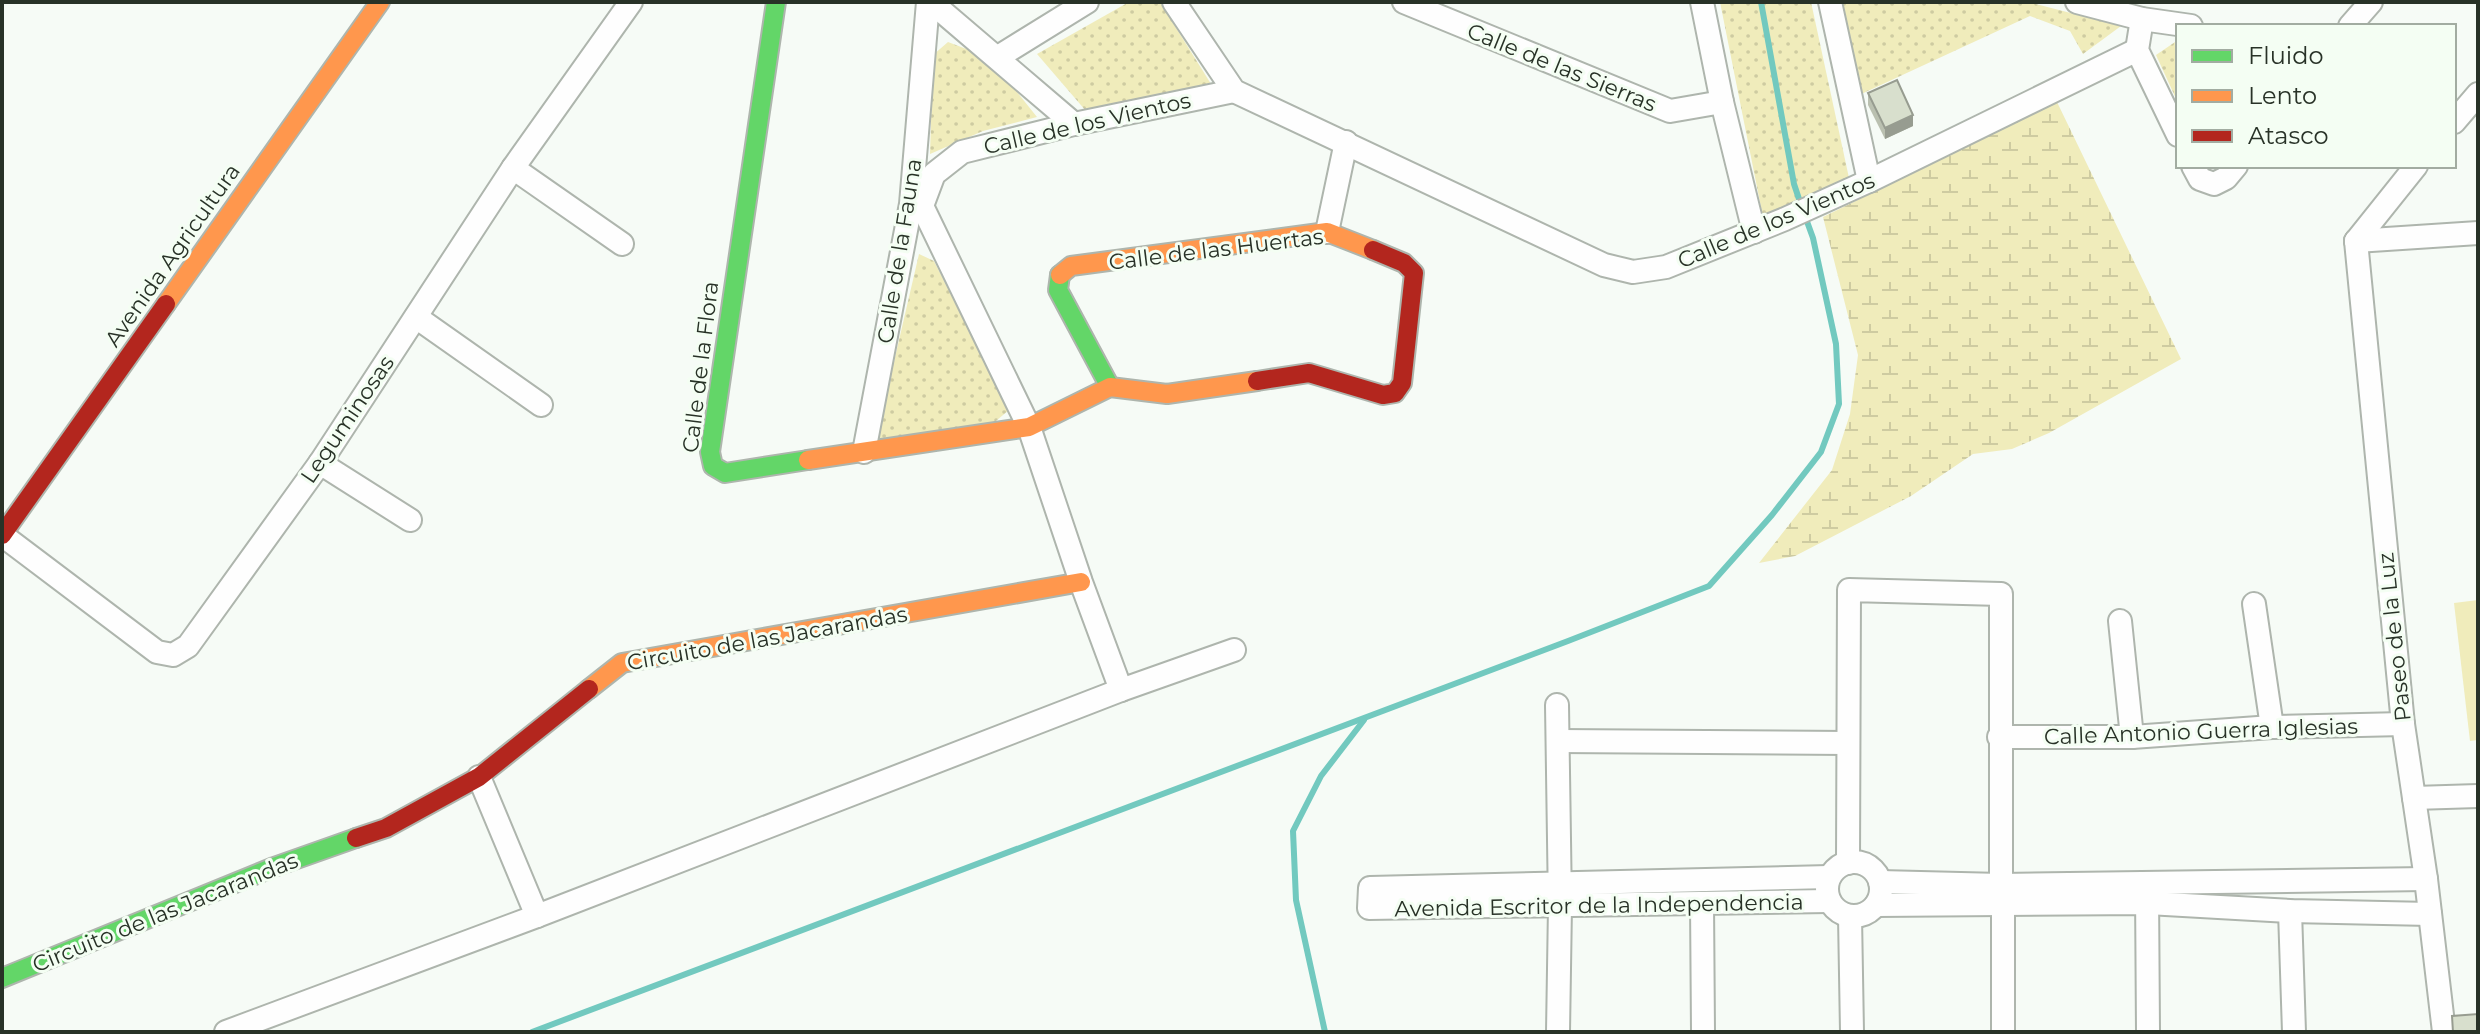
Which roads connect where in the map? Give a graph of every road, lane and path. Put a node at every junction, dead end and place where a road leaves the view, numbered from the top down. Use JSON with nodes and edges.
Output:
{"nodes":[{"id":1,"x":380,"y":2,"type":"edge"},
{"id":2,"x":631,"y":2,"type":"edge"},
{"id":3,"x":776,"y":2,"type":"edge"},
{"id":4,"x":930,"y":2,"type":"edge"},
{"id":5,"x":1087,"y":2,"type":"edge"},
{"id":6,"x":1174,"y":2,"type":"edge"},
{"id":7,"x":1404,"y":2,"type":"edge"},
{"id":8,"x":1702,"y":2,"type":"edge"},
{"id":9,"x":1830,"y":2,"type":"edge"},
{"id":10,"x":2077,"y":2,"type":"edge"},
{"id":11,"x":2371,"y":2,"type":"edge"},
{"id":12,"x":2179,"y":17,"type":"edge"},
{"id":13,"x":2142,"y":19,"type":"junction"},
{"id":14,"x":2352,"y":24,"type":"edge"},
{"id":15,"x":2137,"y":50,"type":"junction"},
{"id":16,"x":998,"y":57,"type":"junction"},
{"id":17,"x":1234,"y":91,"type":"junction"},
{"id":18,"x":2478,"y":94,"type":"edge"},
{"id":19,"x":1722,"y":102,"type":"junction"},
{"id":20,"x":2456,"y":120,"type":"edge"},
{"id":21,"x":1074,"y":124,"type":"junction"},
{"id":22,"x":2176,"y":131,"type":"edge"},
{"id":23,"x":1346,"y":142,"type":"junction"},
{"id":24,"x":513,"y":168,"type":"junction"},
{"id":25,"x":2194,"y":168,"type":"edge"},
{"id":26,"x":2234,"y":168,"type":"edge"},
{"id":27,"x":2414,"y":168,"type":"edge"},
{"id":28,"x":1869,"y":181,"type":"junction"},
{"id":29,"x":917,"y":205,"type":"junction"},
{"id":30,"x":1327,"y":232,"type":"junction"},
{"id":31,"x":1754,"y":232,"type":"junction"},
{"id":32,"x":2478,"y":233,"type":"edge"},
{"id":33,"x":2356,"y":241,"type":"junction"},
{"id":34,"x":622,"y":244,"type":"dead end"},
{"id":35,"x":416,"y":317,"type":"junction"},
{"id":36,"x":1110,"y":387,"type":"junction"},
{"id":37,"x":541,"y":405,"type":"dead end"},
{"id":38,"x":1029,"y":427,"type":"junction"},
{"id":39,"x":864,"y":452,"type":"junction"},
{"id":40,"x":320,"y":463,"type":"junction"},
{"id":41,"x":410,"y":520,"type":"dead end"},
{"id":42,"x":2,"y":535,"type":"edge"},
{"id":43,"x":1081,"y":582,"type":"junction"},
{"id":44,"x":2254,"y":604,"type":"dead end"},
{"id":45,"x":2120,"y":621,"type":"dead end"},
{"id":46,"x":1234,"y":650,"type":"dead end"},
{"id":47,"x":1121,"y":690,"type":"junction"},
{"id":48,"x":1557,"y":705,"type":"dead end"},
{"id":49,"x":2403,"y":724,"type":"junction"},
{"id":50,"x":2272,"y":727,"type":"junction"},
{"id":51,"x":1999,"y":737,"type":"junction"},
{"id":52,"x":2132,"y":737,"type":"junction"},
{"id":53,"x":1558,"y":741,"type":"junction"},
{"id":54,"x":1848,"y":743,"type":"junction"},
{"id":55,"x":479,"y":777,"type":"junction"},
{"id":56,"x":2478,"y":796,"type":"edge"},
{"id":57,"x":2414,"y":798,"type":"junction"},
{"id":58,"x":1848,"y":863,"type":"junction"},
{"id":59,"x":1829,"y":877,"type":"junction"},
{"id":60,"x":2426,"y":879,"type":"junction"},
{"id":61,"x":1880,"y":882,"type":"junction"},
{"id":62,"x":1559,"y":883,"type":"junction"},
{"id":63,"x":2147,"y":893,"type":"junction"},
{"id":64,"x":2002,"y":895,"type":"junction"},
{"id":65,"x":1829,"y":901,"type":"junction"},
{"id":66,"x":1702,"y":903,"type":"junction"},
{"id":67,"x":1876,"y":905,"type":"junction"},
{"id":68,"x":1560,"y":906,"type":"junction"},
{"id":69,"x":2290,"y":911,"type":"junction"},
{"id":70,"x":2430,"y":915,"type":"junction"},
{"id":71,"x":537,"y":916,"type":"junction"},
{"id":72,"x":1850,"y":916,"type":"junction"},
{"id":73,"x":2,"y":978,"type":"edge"},
{"id":74,"x":226,"y":1032,"type":"edge"},
{"id":75,"x":1558,"y":1032,"type":"edge"},
{"id":76,"x":1703,"y":1032,"type":"edge"},
{"id":77,"x":1852,"y":1032,"type":"edge"},
{"id":78,"x":2003,"y":1032,"type":"edge"},
{"id":79,"x":2148,"y":1032,"type":"edge"},
{"id":80,"x":2294,"y":1032,"type":"edge"},
{"id":81,"x":2432,"y":1032,"type":"edge"},
{"id":82,"x":2444,"y":1032,"type":"edge"}],
"edges":[{"from":1,"to":42,"type":"street","name":"Avenida Agricultura"},
{"from":2,"to":24,"type":"street","name":"Leguminosas"},
{"from":3,"to":39,"type":"street","name":"Calle de la Flora"},
{"from":4,"to":16,"type":"street"},
{"from":4,"to":29,"type":"street","name":"Calle de la Fauna"},
{"from":5,"to":16,"type":"street"},
{"from":6,"to":17,"type":"street"},
{"from":7,"to":19,"type":"street","name":"Calle de las Sierras"},
{"from":8,"to":19,"type":"street"},
{"from":9,"to":28,"type":"street"},
{"from":10,"to":13,"type":"street"},
{"from":11,"to":14,"type":"street"},
{"from":12,"to":13,"type":"street"},
{"from":13,"to":15,"type":"street"},
{"from":15,"to":22,"type":"street"},
{"from":15,"to":28,"type":"street","name":"Calle de los Vientos"},
{"from":16,"to":21,"type":"street"},
{"from":17,"to":21,"type":"street","name":"Calle de los Vientos"},
{"from":17,"to":23,"type":"street","name":"Calle de los Vientos"},
{"from":18,"to":20,"type":"street"},
{"from":19,"to":31,"type":"street"},
{"from":21,"to":29,"type":"street","name":"Calle de los Vientos"},
{"from":23,"to":30,"type":"street"},
{"from":23,"to":31,"type":"street","name":"Calle de los Vientos"},
{"from":24,"to":34,"type":"street"},
{"from":24,"to":35,"type":"street","name":"Leguminosas"},
{"from":25,"to":26,"type":"street"},
{"from":27,"to":33,"type":"street"},
{"from":28,"to":31,"type":"street","name":"Calle de los Vientos"},
{"from":29,"to":38,"type":"street"},
{"from":29,"to":39,"type":"street","name":"Calle de la Fauna"},
{"from":30,"to":36,"type":"street","name":"Calle de las Huertas"},
{"from":30,"to":36,"type":"street","name":"Calle de las Huertas"},
{"from":32,"to":33,"type":"street"},
{"from":33,"to":49,"type":"street","name":"Paseo de la Luz"},
{"from":35,"to":37,"type":"street"},
{"from":35,"to":40,"type":"street","name":"Leguminosas"},
{"from":36,"to":38,"type":"street"},
{"from":38,"to":39,"type":"street","name":"Calle de la Flora"},
{"from":38,"to":43,"type":"street"},
{"from":40,"to":41,"type":"street"},
{"from":40,"to":42,"type":"street","name":"Leguminosas"},
{"from":43,"to":47,"type":"street"},
{"from":43,"to":55,"type":"street","name":"Circuito de las Jacarandas"},
{"from":44,"to":50,"type":"street"},
{"from":45,"to":52,"type":"street"},
{"from":46,"to":47,"type":"street"},
{"from":47,"to":71,"type":"street"},
{"from":48,"to":53,"type":"street"},
{"from":49,"to":50,"type":"street","name":"Calle Antonio Guerra Iglesias"},
{"from":49,"to":57,"type":"street","name":"Paseo de la Luz"},
{"from":50,"to":52,"type":"street","name":"Calle Antonio Guerra Iglesias"},
{"from":51,"to":52,"type":"street","name":"Calle Antonio Guerra Iglesias"},
{"from":51,"to":54,"type":"street"},
{"from":51,"to":64,"type":"street"},
{"from":53,"to":54,"type":"street"},
{"from":53,"to":62,"type":"street"},
{"from":54,"to":58,"type":"street"},
{"from":55,"to":71,"type":"street"},
{"from":55,"to":73,"type":"street","name":"Circuito de las Jacarandas"},
{"from":56,"to":57,"type":"street"},
{"from":57,"to":60,"type":"street","name":"Paseo de la Luz"},
{"from":58,"to":59,"type":"street"},
{"from":58,"to":61,"type":"street"},
{"from":59,"to":62,"type":"street","name":"Avenida Escritor de la Independencia"},
{"from":59,"to":65,"type":"street"},
{"from":60,"to":63,"type":"street"},
{"from":60,"to":70,"type":"street","name":"Paseo de la Luz"},
{"from":61,"to":64,"type":"street"},
{"from":61,"to":67,"type":"street"},
{"from":62,"to":68,"type":"street"},
{"from":62,"to":68,"type":"street","name":"Avenida Escritor de la Independencia"},
{"from":63,"to":64,"type":"street"},
{"from":63,"to":69,"type":"street"},
{"from":63,"to":79,"type":"street"},
{"from":64,"to":67,"type":"street"},
{"from":64,"to":78,"type":"street"},
{"from":65,"to":66,"type":"street","name":"Avenida Escritor de la Independencia"},
{"from":65,"to":72,"type":"street"},
{"from":66,"to":68,"type":"street","name":"Avenida Escritor de la Independencia"},
{"from":66,"to":76,"type":"street"},
{"from":67,"to":72,"type":"street"},
{"from":68,"to":75,"type":"street"},
{"from":69,"to":70,"type":"street"},
{"from":69,"to":80,"type":"street"},
{"from":70,"to":81,"type":"street"},
{"from":70,"to":82,"type":"street","name":"Paseo de la Luz"},
{"from":71,"to":74,"type":"street"},
{"from":72,"to":77,"type":"street"}]}
